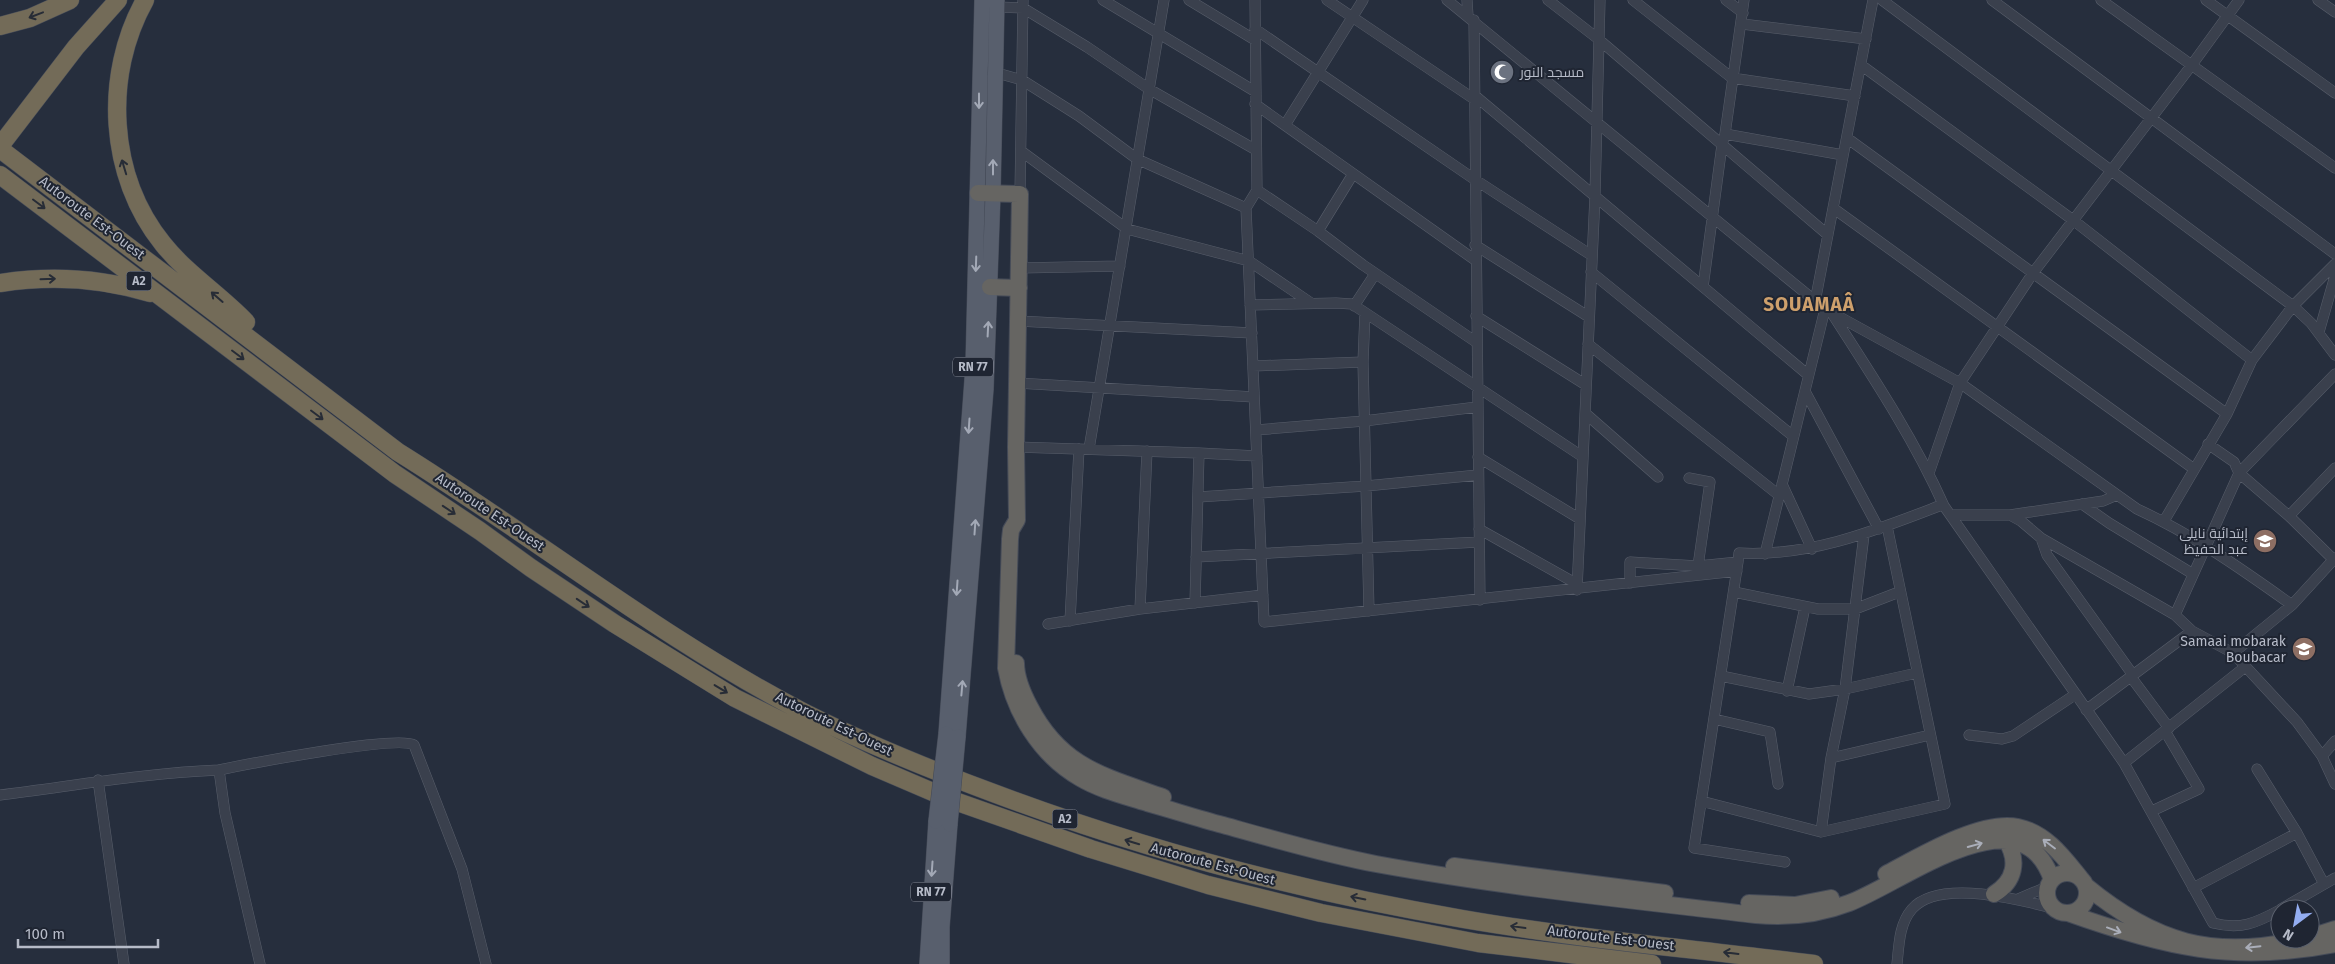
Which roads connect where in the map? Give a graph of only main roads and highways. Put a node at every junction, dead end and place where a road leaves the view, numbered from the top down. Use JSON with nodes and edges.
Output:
{"nodes":[{"id":1,"x":70,"y":0,"type":"edge"},
{"id":2,"x":105,"y":0,"type":"edge"},
{"id":3,"x":118,"y":0,"type":"edge"},
{"id":4,"x":145,"y":0,"type":"edge"},
{"id":5,"x":982,"y":0,"type":"edge"},
{"id":6,"x":996,"y":3,"type":"edge"},
{"id":7,"x":0,"y":26,"type":"edge"},
{"id":8,"x":987,"y":70,"type":"junction"},
{"id":9,"x":18,"y":113,"type":"junction"},
{"id":10,"x":0,"y":129,"type":"edge"},
{"id":11,"x":0,"y":147,"type":"edge"},
{"id":12,"x":0,"y":175,"type":"edge"},
{"id":13,"x":986,"y":193,"type":"junction"},
{"id":14,"x":0,"y":283,"type":"edge"},
{"id":15,"x":990,"y":287,"type":"junction"},
{"id":16,"x":1019,"y":288,"type":"junction"},
{"id":17,"x":159,"y":295,"type":"junction"},
{"id":18,"x":275,"y":357,"type":"junction"},
{"id":19,"x":1016,"y":512,"type":"junction"},
{"id":20,"x":952,"y":735,"type":"junction"},
{"id":21,"x":943,"y":823,"type":"junction"},
{"id":22,"x":2006,"y":840,"type":"junction"},
{"id":23,"x":2050,"y":883,"type":"junction"},
{"id":24,"x":2084,"y":883,"type":"junction"},
{"id":25,"x":1994,"y":894,"type":"road end"},
{"id":26,"x":2062,"y":911,"type":"junction"},
{"id":27,"x":2335,"y":929,"type":"edge"},
{"id":28,"x":2320,"y":934,"type":"edge"},
{"id":29,"x":2335,"y":944,"type":"edge"},
{"id":30,"x":2270,"y":945,"type":"edge"},
{"id":31,"x":927,"y":964,"type":"edge"},
{"id":32,"x":942,"y":964,"type":"edge"},
{"id":33,"x":1652,"y":964,"type":"edge"},
{"id":34,"x":1814,"y":964,"type":"edge"}],
"edges":[{"from":1,"to":7,"type":"highway","one_way":true},
{"from":2,"to":9,"type":"highway"},
{"from":3,"to":9,"type":"highway"},
{"from":18,"to":4,"type":"highway","one_way":true},
{"from":5,"to":8,"type":"main road","number":"RN 77"},
{"from":6,"to":8,"type":"main road"},
{"from":8,"to":13,"type":"main road","number":"RN 77"},
{"from":9,"to":10,"type":"highway"},
{"from":9,"to":11,"type":"highway"},
{"from":11,"to":18,"type":"highway","name":"Autoroute Est-Ouest","number":"A2"},
{"from":12,"to":17,"type":"highway","name":"Autoroute Est-Ouest","number":"A2","one_way":true},
{"from":13,"to":15,"type":"main road"},
{"from":13,"to":16,"type":"highway"},
{"from":13,"to":20,"type":"main road","number":"RN 77","one_way":true},
{"from":14,"to":17,"type":"highway","one_way":true},
{"from":15,"to":16,"type":"highway"},
{"from":20,"to":15,"type":"main road","one_way":true},
{"from":16,"to":19,"type":"highway"},
{"from":17,"to":33,"type":"highway","name":"Autoroute Est-Ouest","number":"A2","one_way":true},
{"from":34,"to":18,"type":"highway","name":"Autoroute Est-Ouest","number":"A2","one_way":true},
{"from":19,"to":22,"type":"highway","one_way":true},
{"from":24,"to":19,"type":"highway","one_way":true},
{"from":20,"to":21,"type":"main road","bridge":true},
{"from":21,"to":31,"type":"main road","number":"RN 77","one_way":true},
{"from":21,"to":32,"type":"main road"},
{"from":22,"to":23,"type":"highway"},
{"from":22,"to":25,"type":"highway"},
{"from":23,"to":24,"type":"highway"},
{"from":23,"to":26,"type":"highway"},
{"from":24,"to":26,"type":"highway"},
{"from":30,"to":24,"type":"highway","one_way":true},
{"from":26,"to":29,"type":"highway","one_way":true},
{"from":27,"to":28,"type":"highway"}]}
